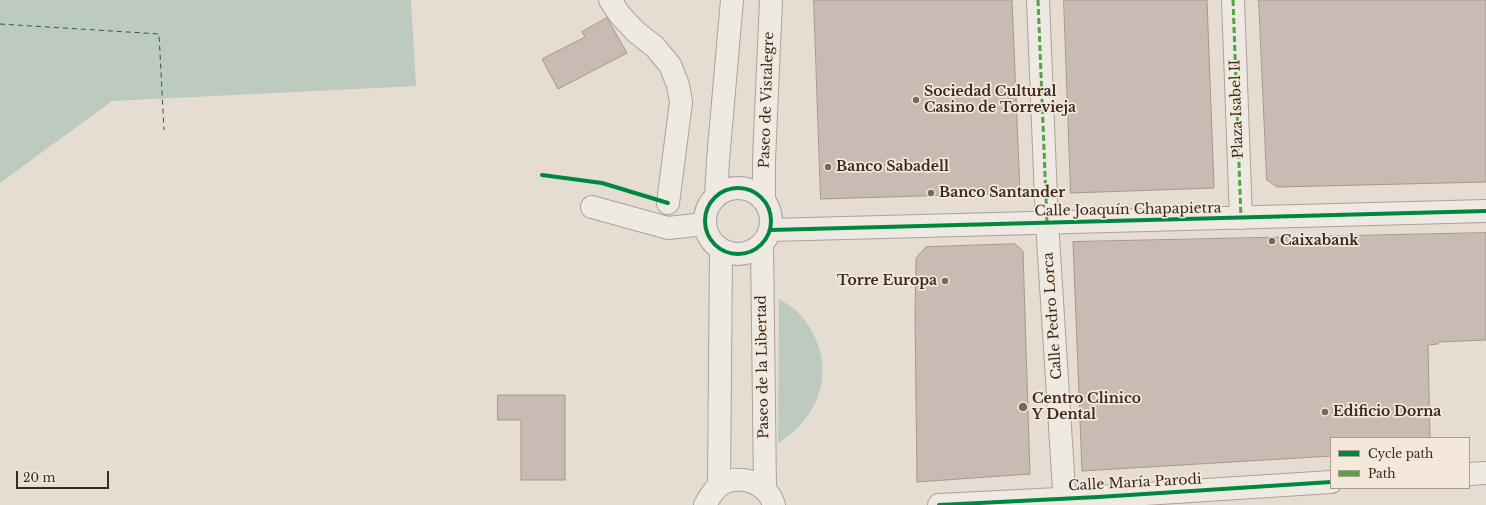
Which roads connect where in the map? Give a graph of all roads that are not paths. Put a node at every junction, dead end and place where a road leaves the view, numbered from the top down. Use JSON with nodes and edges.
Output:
{"nodes":[{"id":1,"x":610,"y":0,"type":"edge"},
{"id":2,"x":732,"y":0,"type":"edge"},
{"id":3,"x":771,"y":0,"type":"edge"},
{"id":4,"x":1038,"y":0,"type":"edge"},
{"id":5,"x":1223,"y":0,"type":"edge"},
{"id":6,"x":1233,"y":0,"type":"edge"},
{"id":7,"x":1225,"y":58,"type":"dead end"},
{"id":8,"x":1227,"y":105,"type":"dead end"},
{"id":9,"x":716,"y":196,"type":"junction"},
{"id":10,"x":764,"y":201,"type":"junction"},
{"id":11,"x":668,"y":203,"type":"dead end"},
{"id":12,"x":592,"y":207,"type":"dead end"},
{"id":13,"x":1486,"y":212,"type":"edge"},
{"id":14,"x":1236,"y":218,"type":"junction"},
{"id":15,"x":1047,"y":223,"type":"junction"},
{"id":16,"x":705,"y":224,"type":"junction"},
{"id":17,"x":766,"y":237,"type":"junction"},
{"id":18,"x":721,"y":250,"type":"junction"},
{"id":19,"x":1486,"y":473,"type":"edge"},
{"id":20,"x":1470,"y":474,"type":"edge"},
{"id":21,"x":1330,"y":482,"type":"edge"},
{"id":22,"x":719,"y":486,"type":"junction"},
{"id":23,"x":769,"y":497,"type":"edge"},
{"id":24,"x":1065,"y":502,"type":"edge"},
{"id":25,"x":705,"y":505,"type":"edge"},
{"id":26,"x":939,"y":505,"type":"edge"}],
"edges":[{"from":1,"to":11,"type":"street"},
{"from":2,"to":9,"type":"street"},
{"from":3,"to":10,"type":"street","name":"Paseo de Vistalegre"},
{"from":4,"to":15,"type":"street","name":"Calle Pedro Lorca"},
{"from":5,"to":7,"type":"street"},
{"from":6,"to":14,"type":"street","name":"Plaza Isabel II"},
{"from":8,"to":14,"type":"street"},
{"from":9,"to":10,"type":"street"},
{"from":9,"to":16,"type":"street"},
{"from":10,"to":17,"type":"street","name":"Paseo de Vistalegre"},
{"from":12,"to":16,"type":"street"},
{"from":13,"to":14,"type":"street","name":"Calle Joaquín Chapapietra"},
{"from":14,"to":15,"type":"street","name":"Calle Joaquín Chapapietra"},
{"from":15,"to":17,"type":"street","name":"Calle Joaquín Chapapietra"},
{"from":15,"to":24,"type":"street","name":"Calle Pedro Lorca"},
{"from":16,"to":18,"type":"street"},
{"from":17,"to":18,"type":"street"},
{"from":17,"to":23,"type":"street","name":"Paseo de la Libertad"},
{"from":18,"to":22,"type":"street"},
{"from":19,"to":20,"type":"street"},
{"from":21,"to":24,"type":"street","name":"Calle María Parodi"},
{"from":22,"to":23,"type":"street","name":"Paseo de la Libertad"},
{"from":22,"to":25,"type":"street"},
{"from":24,"to":26,"type":"street","name":"Calle María Parodi"}]}
